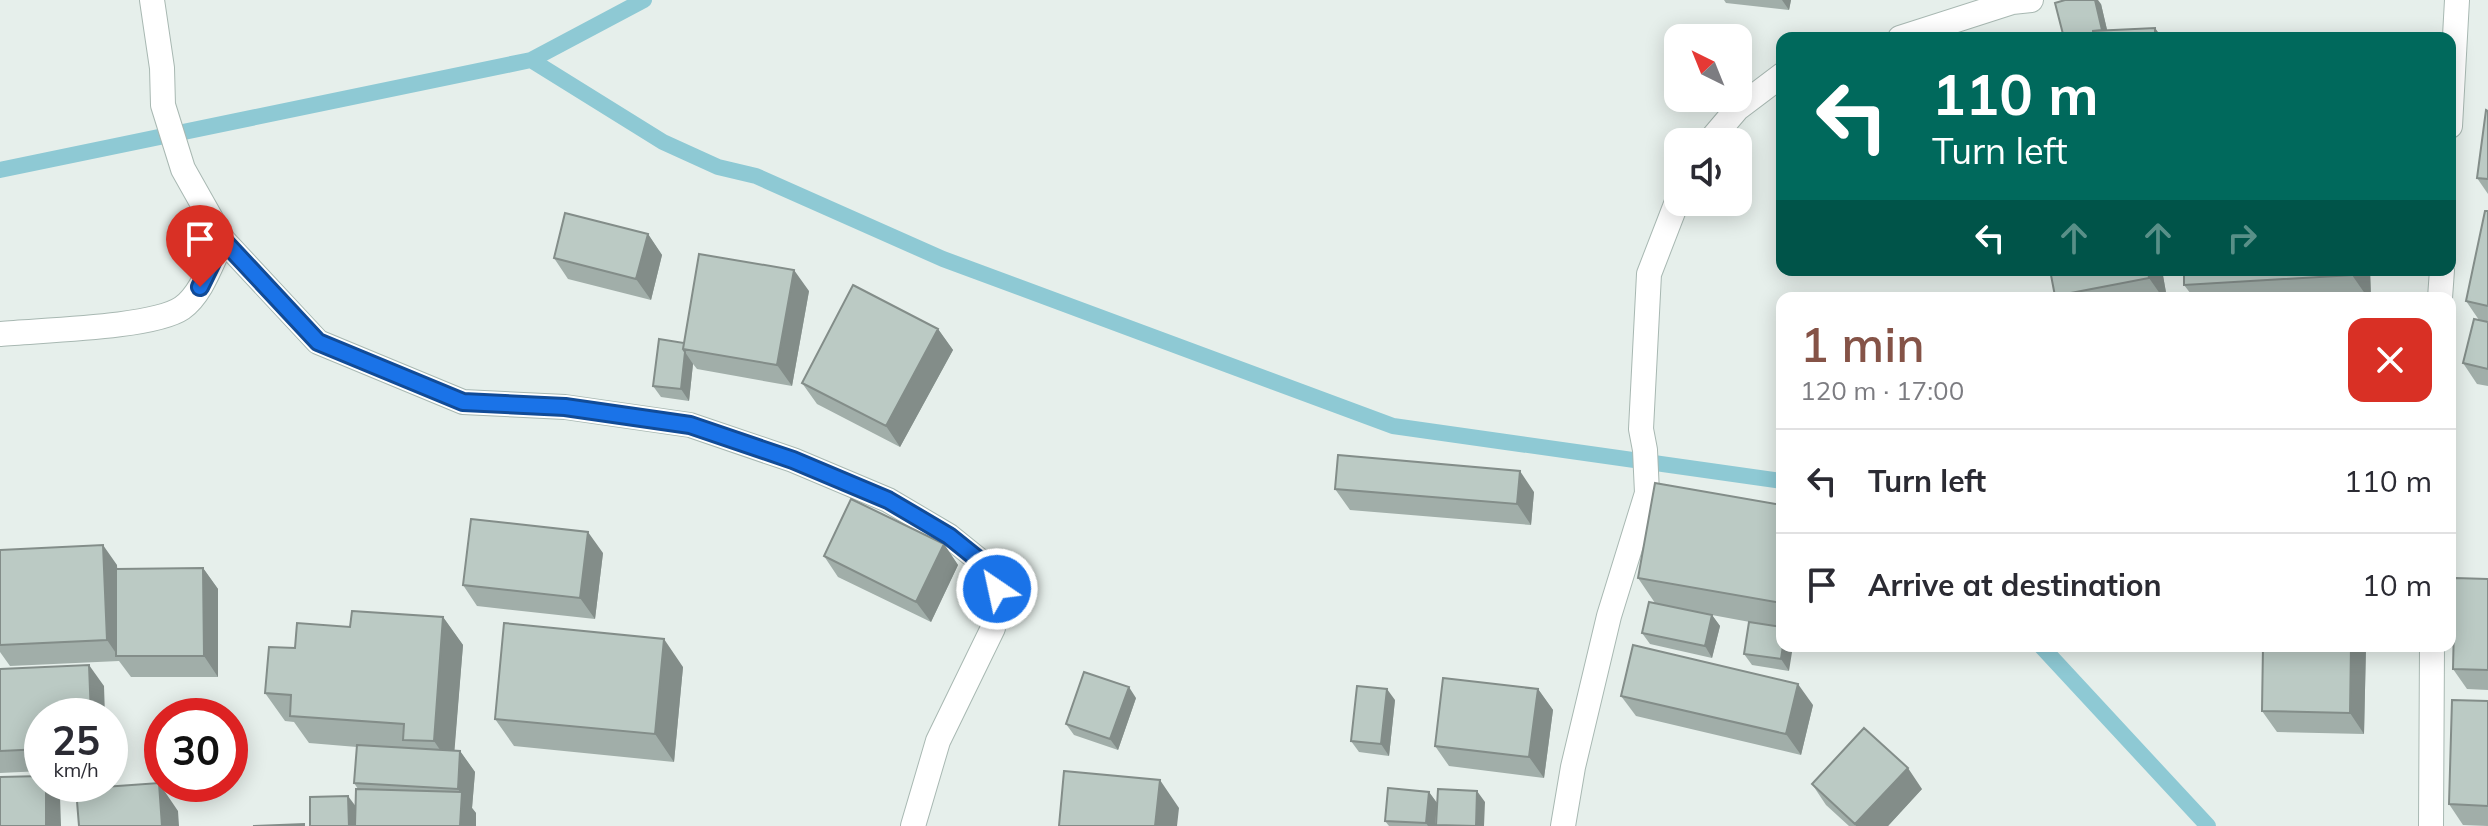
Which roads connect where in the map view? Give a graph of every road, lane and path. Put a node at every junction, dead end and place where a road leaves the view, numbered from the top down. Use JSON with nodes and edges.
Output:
{"nodes":[{"id":1,"x":152,"y":0,"type":"edge"},
{"id":2,"x":2457,"y":0,"type":"edge"},
{"id":3,"x":2018,"y":1,"type":"edge"},
{"id":4,"x":1919,"y":32,"type":"edge"},
{"id":5,"x":2455,"y":32,"type":"edge"},
{"id":6,"x":1776,"y":80,"type":"edge"},
{"id":7,"x":1721,"y":128,"type":"edge"},
{"id":8,"x":1671,"y":216,"type":"edge"},
{"id":9,"x":223,"y":240,"type":"junction"},
{"id":10,"x":0,"y":334,"type":"edge"},
{"id":11,"x":2432,"y":652,"type":"edge"},
{"id":12,"x":913,"y":826,"type":"edge"},
{"id":13,"x":1563,"y":826,"type":"edge"},
{"id":14,"x":2431,"y":826,"type":"edge"}],
"edges":[{"from":1,"to":9,"type":"street"},
{"from":2,"to":5,"type":"street"},
{"from":3,"to":4,"type":"street"},
{"from":6,"to":7,"type":"street"},
{"from":8,"to":13,"type":"street"},
{"from":9,"to":10,"type":"street"},
{"from":9,"to":12,"type":"street"},
{"from":11,"to":14,"type":"street"}]}
